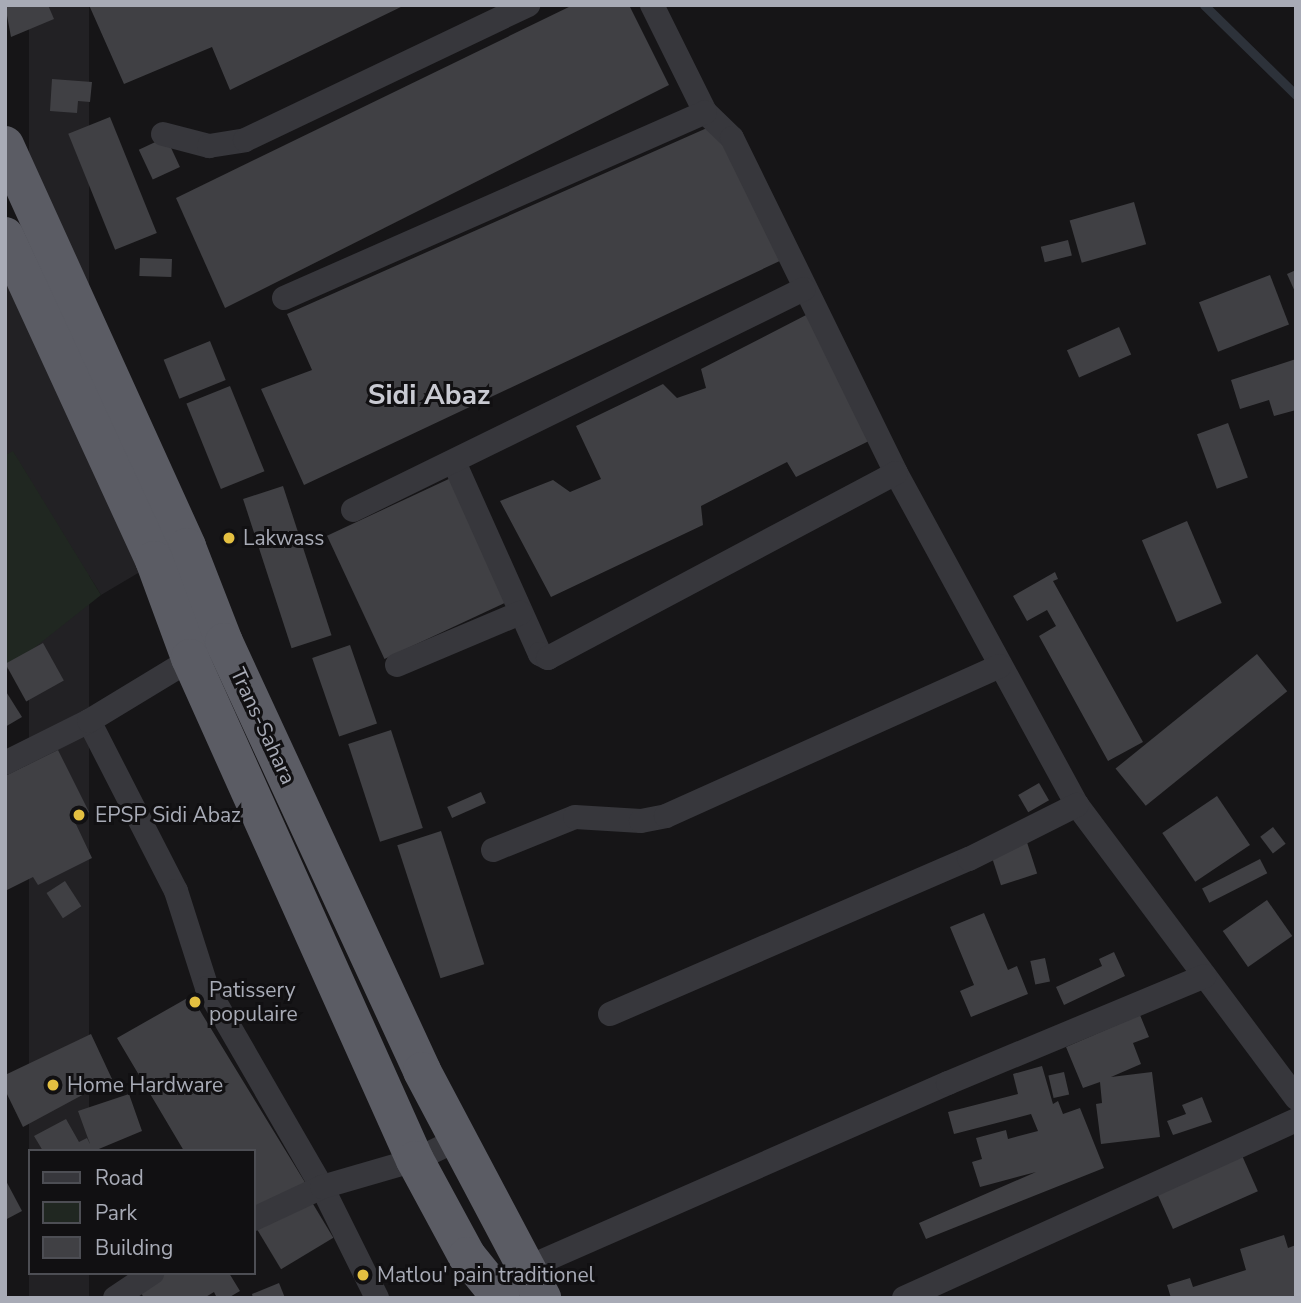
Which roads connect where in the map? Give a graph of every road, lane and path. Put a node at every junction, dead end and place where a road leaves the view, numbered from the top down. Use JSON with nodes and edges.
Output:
{"nodes":[{"id":1,"x":528,"y":5,"type":"edge"},
{"id":2,"x":652,"y":5,"type":"edge"},
{"id":3,"x":705,"y":112,"type":"junction"},
{"id":4,"x":163,"y":134,"type":"dead end"},
{"id":5,"x":5,"y":145,"type":"edge"},
{"id":6,"x":5,"y":236,"type":"edge"},
{"id":7,"x":804,"y":289,"type":"junction"},
{"id":8,"x":284,"y":298,"type":"dead end"},
{"id":9,"x":454,"y":462,"type":"junction"},
{"id":10,"x":896,"y":473,"type":"junction"},
{"id":11,"x":353,"y":510,"type":"dead end"},
{"id":12,"x":520,"y":613,"type":"junction"},
{"id":13,"x":224,"y":642,"type":"junction"},
{"id":14,"x":190,"y":658,"type":"junction"},
{"id":15,"x":397,"y":665,"type":"dead end"},
{"id":16,"x":1000,"y":666,"type":"junction"},
{"id":17,"x":89,"y":720,"type":"junction"},
{"id":18,"x":5,"y":763,"type":"edge"},
{"id":19,"x":1077,"y":805,"type":"junction"},
{"id":20,"x":493,"y":850,"type":"dead end"},
{"id":21,"x":1205,"y":976,"type":"junction"},
{"id":22,"x":610,"y":1014,"type":"dead end"},
{"id":23,"x":1296,"y":1098,"type":"edge"},
{"id":24,"x":1296,"y":1120,"type":"edge"},
{"id":25,"x":457,"y":1140,"type":"junction"},
{"id":26,"x":415,"y":1160,"type":"junction"},
{"id":27,"x":323,"y":1187,"type":"junction"},
{"id":28,"x":256,"y":1218,"type":"edge"},
{"id":29,"x":149,"y":1275,"type":"edge"},
{"id":30,"x":535,"y":1282,"type":"edge"},
{"id":31,"x":496,"y":1292,"type":"edge"},
{"id":32,"x":115,"y":1298,"type":"edge"},
{"id":33,"x":377,"y":1298,"type":"edge"},
{"id":34,"x":904,"y":1298,"type":"edge"}],
"edges":[{"from":1,"to":4,"type":"street"},
{"from":2,"to":3,"type":"street"},
{"from":3,"to":7,"type":"street"},
{"from":3,"to":8,"type":"street"},
{"from":5,"to":13,"type":"highway","name":"Trans-Sahara"},
{"from":6,"to":14,"type":"highway","name":"Trans-Sahara"},
{"from":7,"to":9,"type":"street"},
{"from":7,"to":10,"type":"street"},
{"from":9,"to":11,"type":"street"},
{"from":9,"to":12,"type":"street"},
{"from":10,"to":12,"type":"street"},
{"from":10,"to":16,"type":"street"},
{"from":12,"to":15,"type":"street"},
{"from":13,"to":14,"type":"street"},
{"from":13,"to":25,"type":"highway","name":"Trans-Sahara"},
{"from":14,"to":17,"type":"street"},
{"from":14,"to":26,"type":"highway","name":"Trans-Sahara"},
{"from":16,"to":19,"type":"street"},
{"from":16,"to":20,"type":"street"},
{"from":17,"to":18,"type":"street"},
{"from":17,"to":27,"type":"street"},
{"from":19,"to":21,"type":"street"},
{"from":19,"to":22,"type":"street"},
{"from":21,"to":23,"type":"street"},
{"from":21,"to":30,"type":"street"},
{"from":24,"to":34,"type":"street"},
{"from":25,"to":26,"type":"street"},
{"from":25,"to":30,"type":"highway","name":"Trans-Sahara"},
{"from":26,"to":27,"type":"street"},
{"from":26,"to":31,"type":"highway","name":"Trans-Sahara"},
{"from":27,"to":28,"type":"street"},
{"from":27,"to":33,"type":"street"},
{"from":29,"to":32,"type":"street"},
{"from":30,"to":31,"type":"street"}]}
